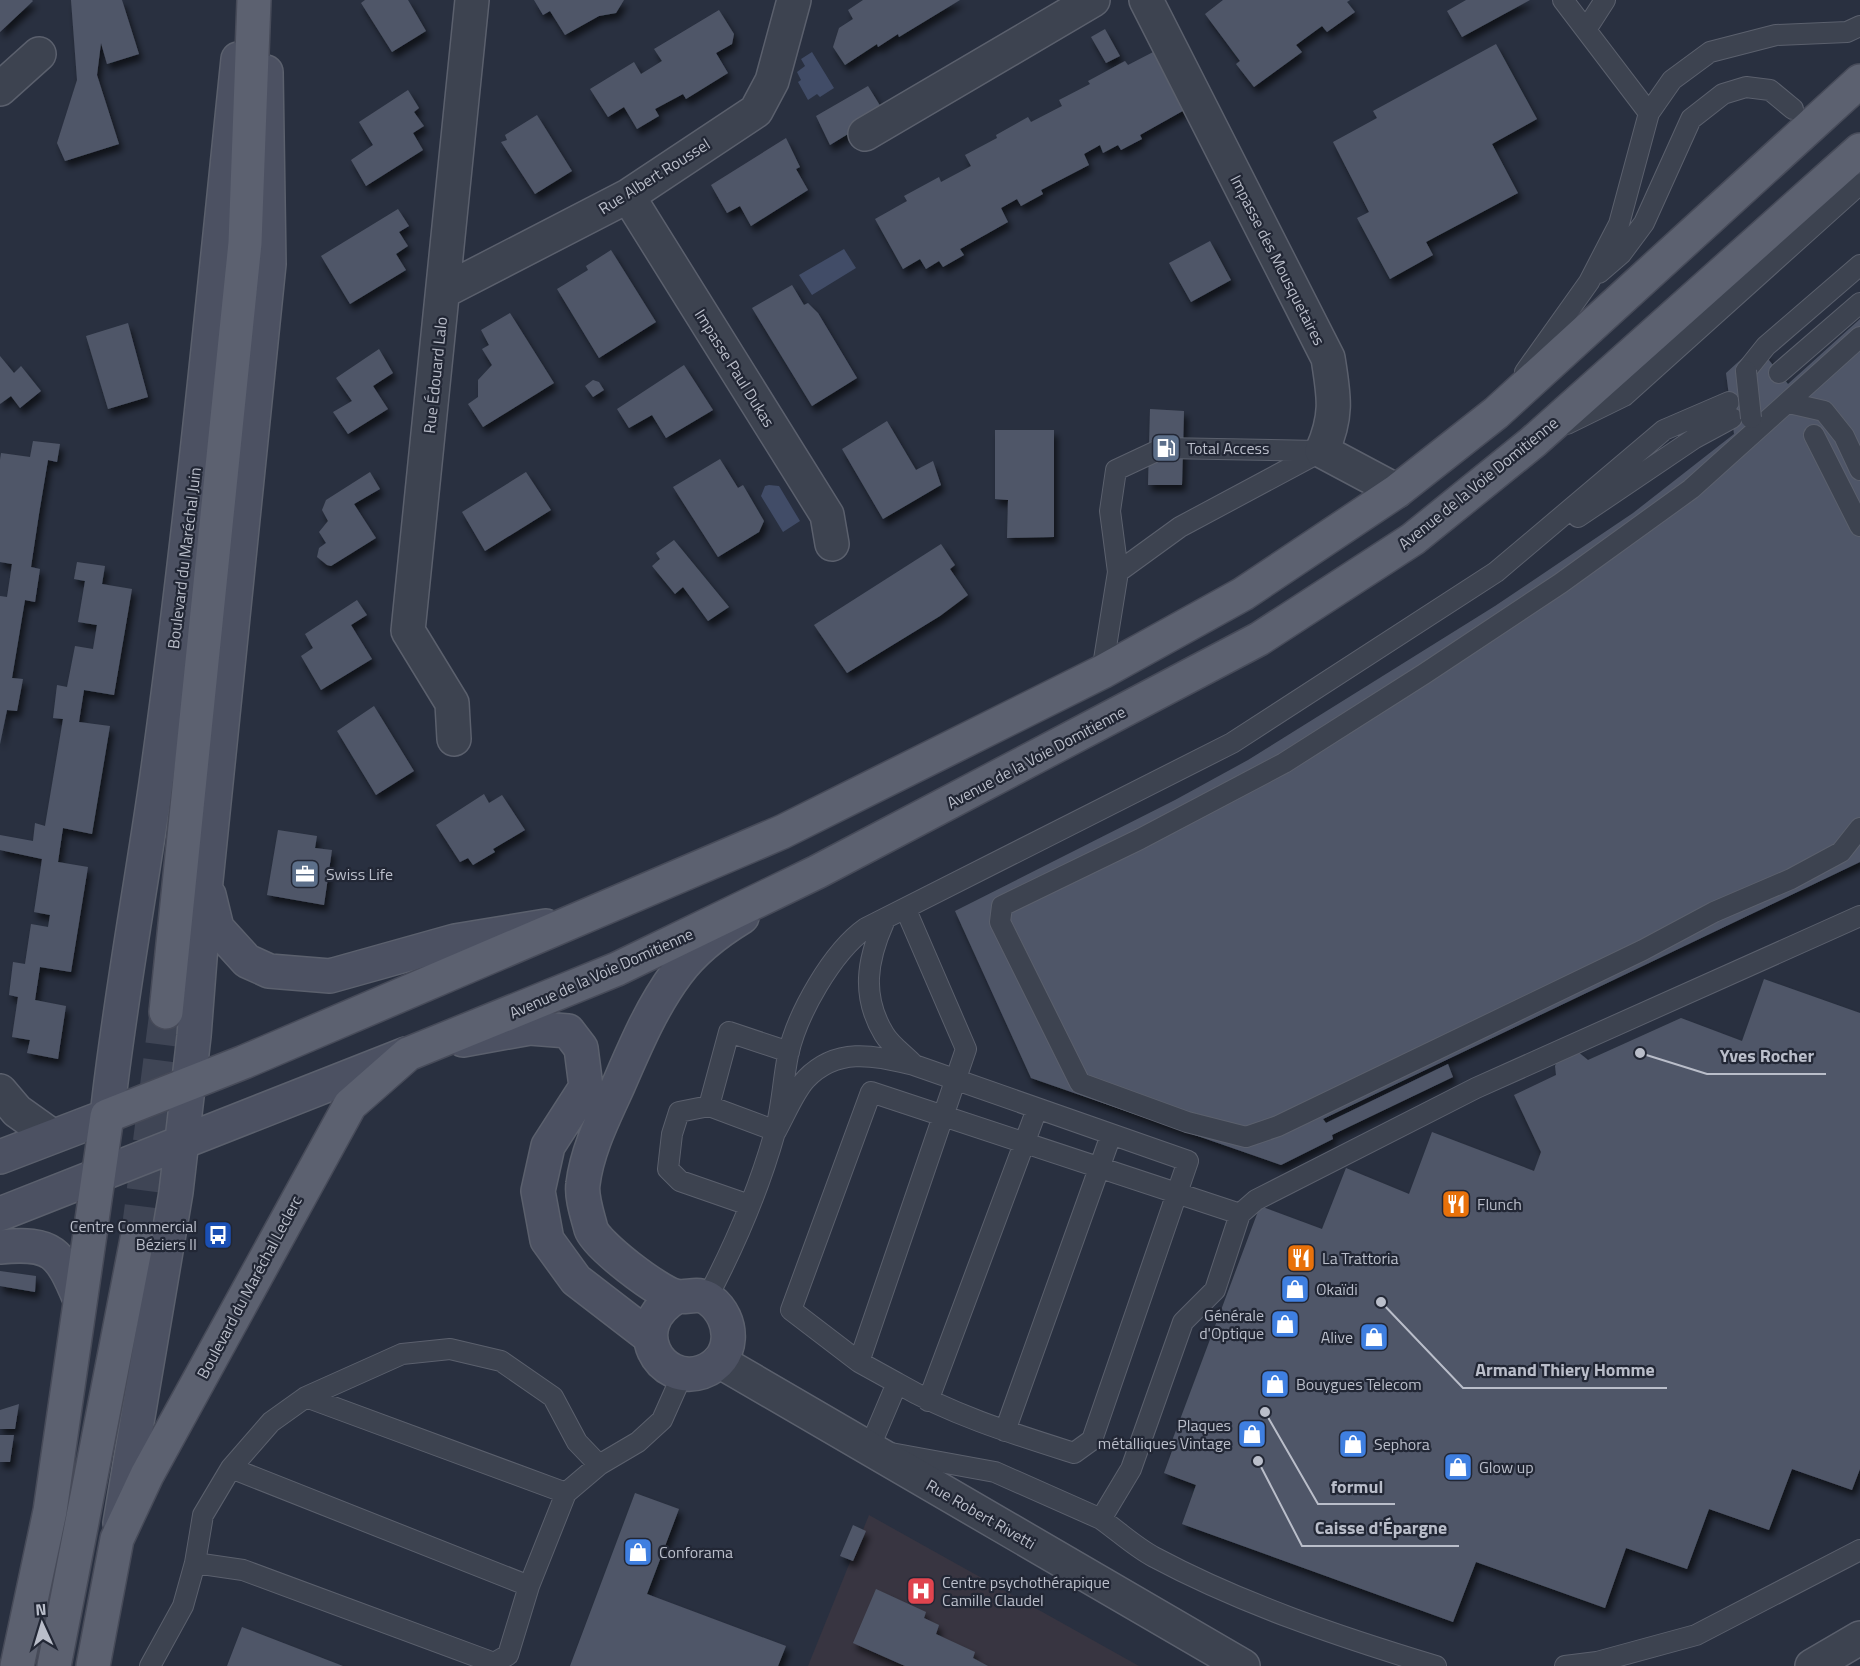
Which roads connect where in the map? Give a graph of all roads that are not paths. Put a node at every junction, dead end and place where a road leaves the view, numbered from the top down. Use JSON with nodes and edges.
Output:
{"nodes":[{"id":1,"x":254,"y":0,"type":"edge"},
{"id":2,"x":472,"y":0,"type":"edge"},
{"id":3,"x":794,"y":0,"type":"edge"},
{"id":4,"x":1093,"y":0,"type":"edge"},
{"id":5,"x":1146,"y":0,"type":"edge"},
{"id":6,"x":1563,"y":0,"type":"edge"},
{"id":7,"x":1605,"y":0,"type":"edge"},
{"id":8,"x":1860,"y":26,"type":"edge"},
{"id":9,"x":1587,"y":28,"type":"junction"},
{"id":10,"x":39,"y":54,"type":"dead end"},
{"id":11,"x":1860,"y":81,"type":"edge"},
{"id":12,"x":0,"y":89,"type":"edge"},
{"id":13,"x":1792,"y":109,"type":"dead end"},
{"id":14,"x":1649,"y":113,"type":"junction"},
{"id":15,"x":865,"y":134,"type":"dead end"},
{"id":16,"x":1860,"y":150,"type":"edge"},
{"id":17,"x":1860,"y":184,"type":"edge"},
{"id":18,"x":628,"y":196,"type":"junction"},
{"id":19,"x":1860,"y":266,"type":"edge"},
{"id":20,"x":1588,"y":282,"type":"junction"},
{"id":21,"x":444,"y":291,"type":"junction"},
{"id":22,"x":1860,"y":303,"type":"edge"},
{"id":23,"x":1860,"y":337,"type":"edge"},
{"id":24,"x":1791,"y":370,"type":"dead end"},
{"id":25,"x":1789,"y":403,"type":"junction"},
{"id":26,"x":1496,"y":413,"type":"junction"},
{"id":27,"x":1742,"y":418,"type":"junction"},
{"id":28,"x":1814,"y":435,"type":"dead end"},
{"id":29,"x":1533,"y":442,"type":"junction"},
{"id":30,"x":1322,"y":451,"type":"junction"},
{"id":31,"x":1860,"y":470,"type":"edge"},
{"id":32,"x":1397,"y":490,"type":"junction"},
{"id":33,"x":1860,"y":526,"type":"edge"},
{"id":34,"x":832,"y":544,"type":"dead end"},
{"id":35,"x":1118,"y":572,"type":"junction"},
{"id":36,"x":1102,"y":672,"type":"junction"},
{"id":37,"x":454,"y":739,"type":"dead end"},
{"id":38,"x":1860,"y":828,"type":"edge"},
{"id":39,"x":817,"y":872,"type":"junction"},
{"id":40,"x":206,"y":881,"type":"junction"},
{"id":41,"x":906,"y":910,"type":"junction"},
{"id":42,"x":1860,"y":916,"type":"edge"},
{"id":43,"x":884,"y":922,"type":"junction"},
{"id":44,"x":563,"y":923,"type":"junction"},
{"id":45,"x":166,"y":1012,"type":"tunnel mouth"},
{"id":46,"x":418,"y":1050,"type":"junction"},
{"id":47,"x":789,"y":1052,"type":"junction"},
{"id":48,"x":914,"y":1065,"type":"junction"},
{"id":49,"x":957,"y":1080,"type":"junction"},
{"id":50,"x":189,"y":1083,"type":"junction"},
{"id":51,"x":0,"y":1091,"type":"edge"},
{"id":52,"x":709,"y":1106,"type":"junction"},
{"id":53,"x":1037,"y":1109,"type":"junction"},
{"id":54,"x":107,"y":1116,"type":"junction"},
{"id":55,"x":945,"y":1117,"type":"junction"},
{"id":56,"x":776,"y":1131,"type":"junction"},
{"id":57,"x":1111,"y":1135,"type":"junction"},
{"id":58,"x":52,"y":1136,"type":"junction"},
{"id":59,"x":182,"y":1142,"type":"junction"},
{"id":60,"x":1023,"y":1142,"type":"junction"},
{"id":61,"x":0,"y":1157,"type":"edge"},
{"id":62,"x":1099,"y":1168,"type":"junction"},
{"id":63,"x":98,"y":1177,"type":"junction"},
{"id":64,"x":1177,"y":1194,"type":"junction"},
{"id":65,"x":749,"y":1205,"type":"junction"},
{"id":66,"x":0,"y":1214,"type":"edge"},
{"id":67,"x":1240,"y":1215,"type":"junction"},
{"id":68,"x":137,"y":1239,"type":"tunnel mouth"},
{"id":69,"x":0,"y":1247,"type":"edge"},
{"id":70,"x":692,"y":1297,"type":"junction"},
{"id":71,"x":80,"y":1300,"type":"junction"},
{"id":72,"x":650,"y":1337,"type":"junction"},
{"id":73,"x":719,"y":1361,"type":"junction"},
{"id":74,"x":859,"y":1362,"type":"junction"},
{"id":75,"x":683,"y":1373,"type":"junction"},
{"id":76,"x":897,"y":1383,"type":"junction"},
{"id":77,"x":306,"y":1397,"type":"junction"},
{"id":78,"x":928,"y":1401,"type":"junction"},
{"id":79,"x":1005,"y":1431,"type":"junction"},
{"id":80,"x":869,"y":1449,"type":"junction"},
{"id":81,"x":599,"y":1465,"type":"junction"},
{"id":82,"x":231,"y":1468,"type":"junction"},
{"id":83,"x":566,"y":1493,"type":"junction"},
{"id":84,"x":1101,"y":1519,"type":"junction"},
{"id":85,"x":117,"y":1539,"type":"junction"},
{"id":86,"x":1860,"y":1550,"type":"edge"},
{"id":87,"x":195,"y":1563,"type":"junction"},
{"id":88,"x":529,"y":1586,"type":"junction"},
{"id":89,"x":1858,"y":1646,"type":"edge"},
{"id":90,"x":17,"y":1666,"type":"edge"},
{"id":91,"x":54,"y":1666,"type":"edge"},
{"id":92,"x":93,"y":1666,"type":"edge"},
{"id":93,"x":150,"y":1666,"type":"edge"},
{"id":94,"x":1243,"y":1666,"type":"edge"},
{"id":95,"x":1436,"y":1666,"type":"edge"},
{"id":96,"x":1565,"y":1666,"type":"edge"},
{"id":97,"x":1812,"y":1666,"type":"edge"}],
"edges":[{"from":1,"to":40,"type":"street"},
{"from":1,"to":45,"type":"main road","name":"Boulevard du Maréchal Juin"},
{"from":1,"to":54,"type":"street","name":"Boulevard du Maréchal Juin"},
{"from":2,"to":21,"type":"street","name":"Rue Édouard Lalo"},
{"from":3,"to":18,"type":"street","name":"Rue Albert Roussel"},
{"from":4,"to":15,"type":"street"},
{"from":5,"to":30,"type":"street","name":"Impasse des Mousquetaires"},
{"from":6,"to":9,"type":"lane"},
{"from":7,"to":9,"type":"lane"},
{"from":8,"to":14,"type":"lane"},
{"from":9,"to":14,"type":"lane"},
{"from":10,"to":12,"type":"street"},
{"from":11,"to":26,"type":"main road"},
{"from":13,"to":20,"type":"lane"},
{"from":14,"to":20,"type":"lane"},
{"from":16,"to":29,"type":"main road","name":"Avenue de la Voie Domitienne"},
{"from":17,"to":29,"type":"lane"},
{"from":18,"to":21,"type":"street","name":"Rue Albert Roussel"},
{"from":18,"to":34,"type":"street","name":"Impasse Paul Dukas"},
{"from":19,"to":27,"type":"lane","bridge":true},
{"from":20,"to":26,"type":"lane"},
{"from":21,"to":37,"type":"street","name":"Rue Édouard Lalo"},
{"from":22,"to":24,"type":"lane"},
{"from":23,"to":25,"type":"lane"},
{"from":25,"to":27,"type":"lane"},
{"from":25,"to":31,"type":"lane"},
{"from":26,"to":32,"type":"main road"},
{"from":27,"to":38,"type":"lane"},
{"from":27,"to":41,"type":"lane"},
{"from":28,"to":33,"type":"lane"},
{"from":29,"to":39,"type":"main road","name":"Avenue de la Voie Domitienne"},
{"from":30,"to":32,"type":"street"},
{"from":30,"to":35,"type":"lane"},
{"from":30,"to":35,"type":"lane"},
{"from":32,"to":36,"type":"main road"},
{"from":35,"to":36,"type":"lane"},
{"from":36,"to":44,"type":"main road"},
{"from":39,"to":46,"type":"main road","name":"Avenue de la Voie Domitienne"},
{"from":39,"to":70,"type":"street"},
{"from":40,"to":44,"type":"street"},
{"from":40,"to":50,"type":"street"},
{"from":41,"to":43,"type":"lane"},
{"from":41,"to":49,"type":"lane"},
{"from":42,"to":67,"type":"lane"},
{"from":43,"to":47,"type":"lane"},
{"from":43,"to":48,"type":"lane"},
{"from":44,"to":50,"type":"main road"},
{"from":46,"to":59,"type":"street","name":"Avenue de la Voie Domitienne"},
{"from":46,"to":72,"type":"street"},
{"from":46,"to":85,"type":"main road","name":"Boulevard du Maréchal Leclerc"},
{"from":47,"to":52,"type":"lane"},
{"from":47,"to":56,"type":"lane"},
{"from":48,"to":49,"type":"lane"},
{"from":48,"to":56,"type":"lane"},
{"from":49,"to":53,"type":"lane"},
{"from":49,"to":55,"type":"lane"},
{"from":50,"to":54,"type":"main road"},
{"from":50,"to":59,"type":"street","name":"Boulevard du Maréchal Leclerc"},
{"from":51,"to":58,"type":"street"},
{"from":52,"to":56,"type":"lane"},
{"from":52,"to":65,"type":"lane"},
{"from":53,"to":57,"type":"lane"},
{"from":53,"to":60,"type":"lane"},
{"from":54,"to":58,"type":"street"},
{"from":54,"to":63,"type":"main road"},
{"from":55,"to":60,"type":"lane"},
{"from":55,"to":74,"type":"lane"},
{"from":55,"to":74,"type":"lane"},
{"from":56,"to":65,"type":"lane"},
{"from":57,"to":62,"type":"lane"},
{"from":57,"to":64,"type":"lane"},
{"from":58,"to":61,"type":"street"},
{"from":59,"to":63,"type":"street","name":"Avenue de la Voie Domitienne"},
{"from":59,"to":85,"type":"street","name":"Boulevard du Maréchal Leclerc"},
{"from":60,"to":62,"type":"lane"},
{"from":60,"to":78,"type":"lane"},
{"from":62,"to":64,"type":"lane"},
{"from":62,"to":79,"type":"lane"},
{"from":63,"to":66,"type":"street","name":"Avenue de la Voie Domitienne"},
{"from":63,"to":71,"type":"main road"},
{"from":64,"to":67,"type":"lane"},
{"from":64,"to":79,"type":"lane"},
{"from":65,"to":70,"type":"lane"},
{"from":67,"to":84,"type":"lane"},
{"from":68,"to":91,"type":"main road"},
{"from":69,"to":71,"type":"street"},
{"from":70,"to":72,"type":"street"},
{"from":70,"to":73,"type":"street"},
{"from":71,"to":90,"type":"main road"},
{"from":72,"to":75,"type":"street"},
{"from":73,"to":75,"type":"street"},
{"from":73,"to":80,"type":"street","name":"Rue Robert Rivetti"},
{"from":74,"to":76,"type":"lane"},
{"from":75,"to":81,"type":"lane"},
{"from":76,"to":78,"type":"lane"},
{"from":76,"to":80,"type":"lane"},
{"from":77,"to":81,"type":"lane"},
{"from":77,"to":82,"type":"lane"},
{"from":77,"to":83,"type":"lane"},
{"from":78,"to":79,"type":"lane"},
{"from":80,"to":84,"type":"lane"},
{"from":80,"to":94,"type":"street","name":"Rue Robert Rivetti"},
{"from":81,"to":83,"type":"lane"},
{"from":82,"to":87,"type":"lane"},
{"from":82,"to":88,"type":"lane"},
{"from":83,"to":88,"type":"lane"},
{"from":84,"to":95,"type":"lane"},
{"from":85,"to":92,"type":"main road","name":"Boulevard du Maréchal Leclerc"},
{"from":86,"to":96,"type":"lane"},
{"from":87,"to":88,"type":"lane"},
{"from":87,"to":93,"type":"lane"},
{"from":89,"to":97,"type":"street"}]}
